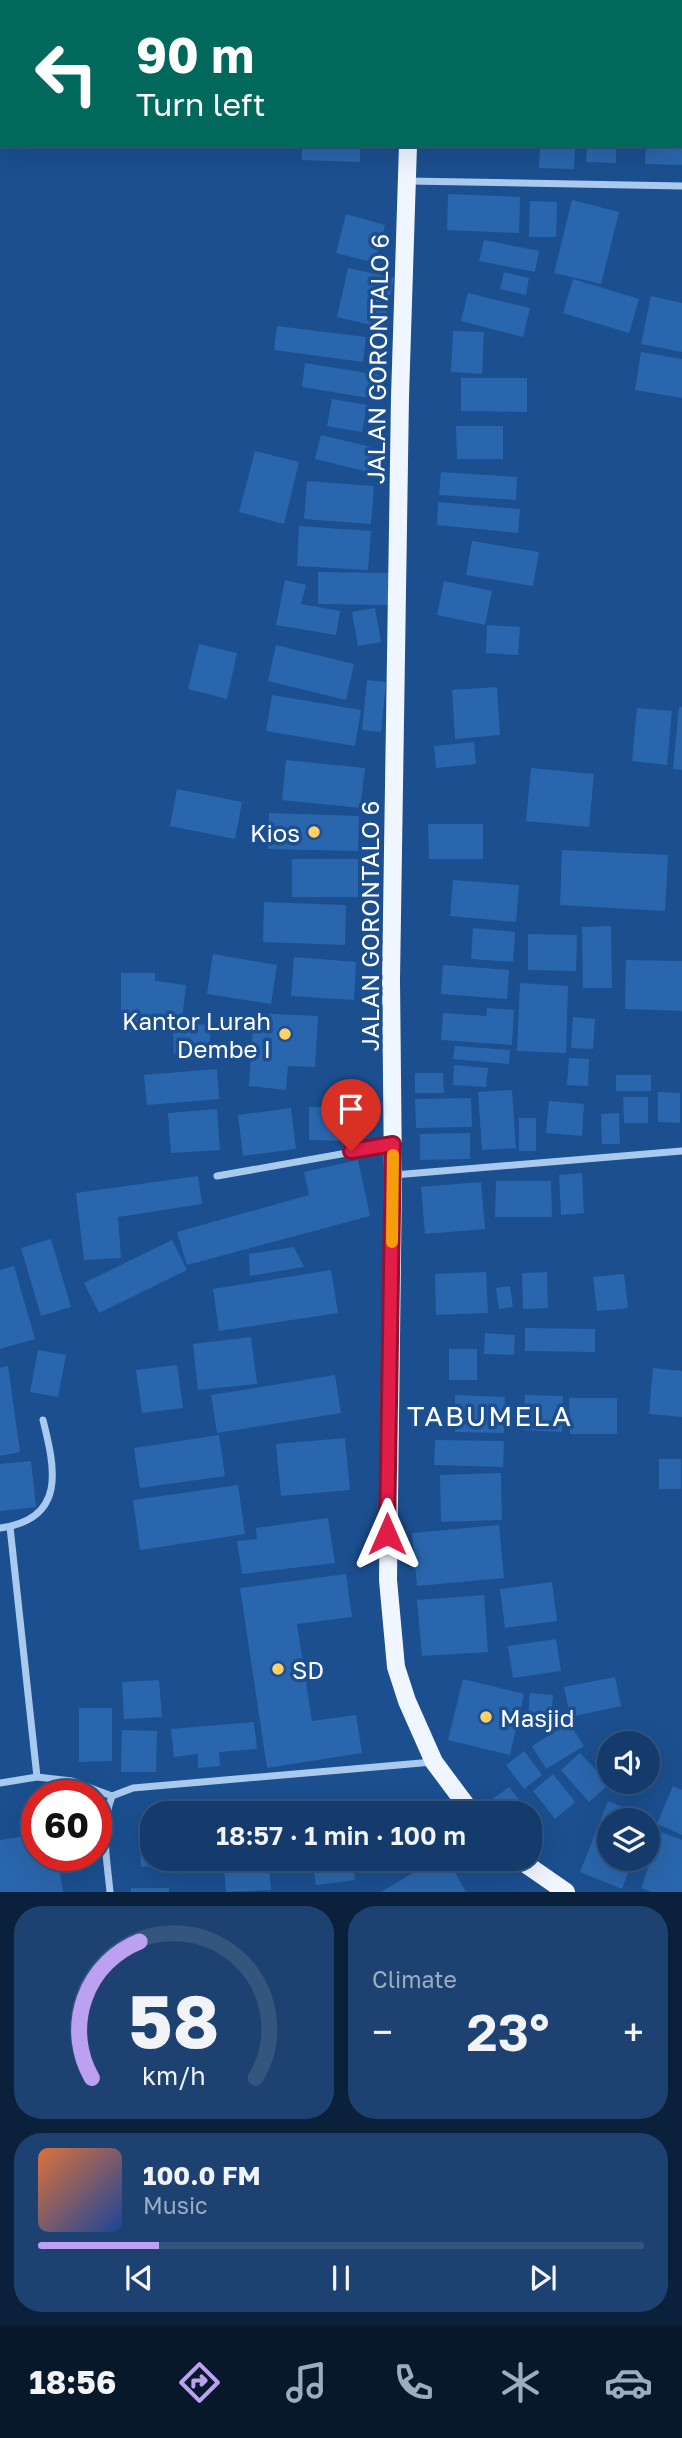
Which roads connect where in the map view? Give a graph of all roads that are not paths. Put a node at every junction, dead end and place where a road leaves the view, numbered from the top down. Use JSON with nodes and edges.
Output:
{"nodes":[{"id":1,"x":408,"y":147,"type":"edge"},
{"id":2,"x":407,"y":181,"type":"junction"},
{"id":3,"x":682,"y":186,"type":"edge"},
{"id":4,"x":393,"y":1144,"type":"junction"},
{"id":5,"x":682,"y":1151,"type":"edge"},
{"id":6,"x":393,"y":1175,"type":"junction"},
{"id":7,"x":217,"y":1176,"type":"dead end"},
{"id":8,"x":43,"y":1420,"type":"dead end"},
{"id":9,"x":10,"y":1527,"type":"junction"},
{"id":10,"x":0,"y":1528,"type":"edge"},
{"id":11,"x":434,"y":1762,"type":"junction"},
{"id":12,"x":37,"y":1777,"type":"junction"},
{"id":13,"x":63,"y":1780,"type":"edge"},
{"id":14,"x":0,"y":1783,"type":"edge"},
{"id":15,"x":112,"y":1796,"type":"edge"},
{"id":16,"x":463,"y":1801,"type":"edge"},
{"id":17,"x":108,"y":1871,"type":"edge"},
{"id":18,"x":536,"y":1871,"type":"edge"},
{"id":19,"x":110,"y":1892,"type":"edge"},
{"id":20,"x":566,"y":1892,"type":"edge"}],
"edges":[{"from":1,"to":2,"type":"main road","name":"JALAN GORONTALO 6"},
{"from":2,"to":3,"type":"street"},
{"from":2,"to":4,"type":"main road","name":"JALAN GORONTALO 6"},
{"from":4,"to":6,"type":"main road","name":"JALAN GORONTALO 6"},
{"from":4,"to":7,"type":"street"},
{"from":5,"to":6,"type":"street"},
{"from":6,"to":11,"type":"main road","name":"JALAN GORONTALO 6"},
{"from":8,"to":9,"type":"street"},
{"from":9,"to":10,"type":"street"},
{"from":9,"to":12,"type":"street"},
{"from":11,"to":15,"type":"street"},
{"from":11,"to":16,"type":"main road","name":"JALAN GORONTALO 6"},
{"from":12,"to":13,"type":"street"},
{"from":12,"to":14,"type":"street"},
{"from":17,"to":19,"type":"street"},
{"from":18,"to":20,"type":"main road"}]}
